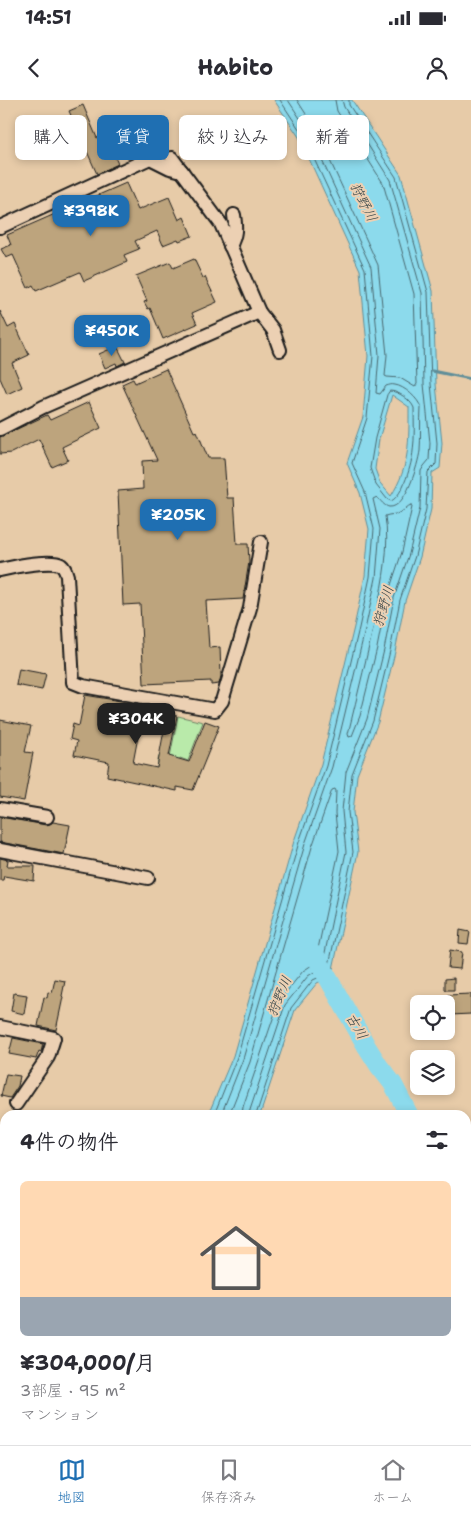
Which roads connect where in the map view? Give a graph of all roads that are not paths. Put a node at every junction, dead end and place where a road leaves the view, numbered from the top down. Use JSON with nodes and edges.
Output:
{"nodes":[{"id":1,"x":172,"y":158,"type":"dead end"},
{"id":2,"x":182,"y":171,"type":"junction"},
{"id":3,"x":234,"y":215,"type":"dead end"},
{"id":4,"x":0,"y":227,"type":"edge"},
{"id":5,"x":230,"y":246,"type":"junction"},
{"id":6,"x":259,"y":312,"type":"junction"},
{"id":7,"x":280,"y":350,"type":"dead end"},
{"id":8,"x":0,"y":429,"type":"edge"},
{"id":9,"x":262,"y":542,"type":"dead end"},
{"id":10,"x":0,"y":570,"type":"edge"},
{"id":11,"x":0,"y":809,"type":"edge"},
{"id":12,"x":47,"y":817,"type":"dead end"},
{"id":13,"x":0,"y":850,"type":"edge"},
{"id":14,"x":148,"y":878,"type":"dead end"},
{"id":15,"x":0,"y":1027,"type":"edge"},
{"id":16,"x":16,"y":1104,"type":"dead end"}],
"edges":[{"from":1,"to":2,"type":"street"},
{"from":2,"to":4,"type":"street"},
{"from":2,"to":5,"type":"street"},
{"from":3,"to":5,"type":"street"},
{"from":5,"to":6,"type":"street"},
{"from":6,"to":7,"type":"street"},
{"from":6,"to":8,"type":"street"},
{"from":9,"to":10,"type":"street"},
{"from":11,"to":12,"type":"street"},
{"from":13,"to":14,"type":"street"},
{"from":15,"to":16,"type":"street"}]}
